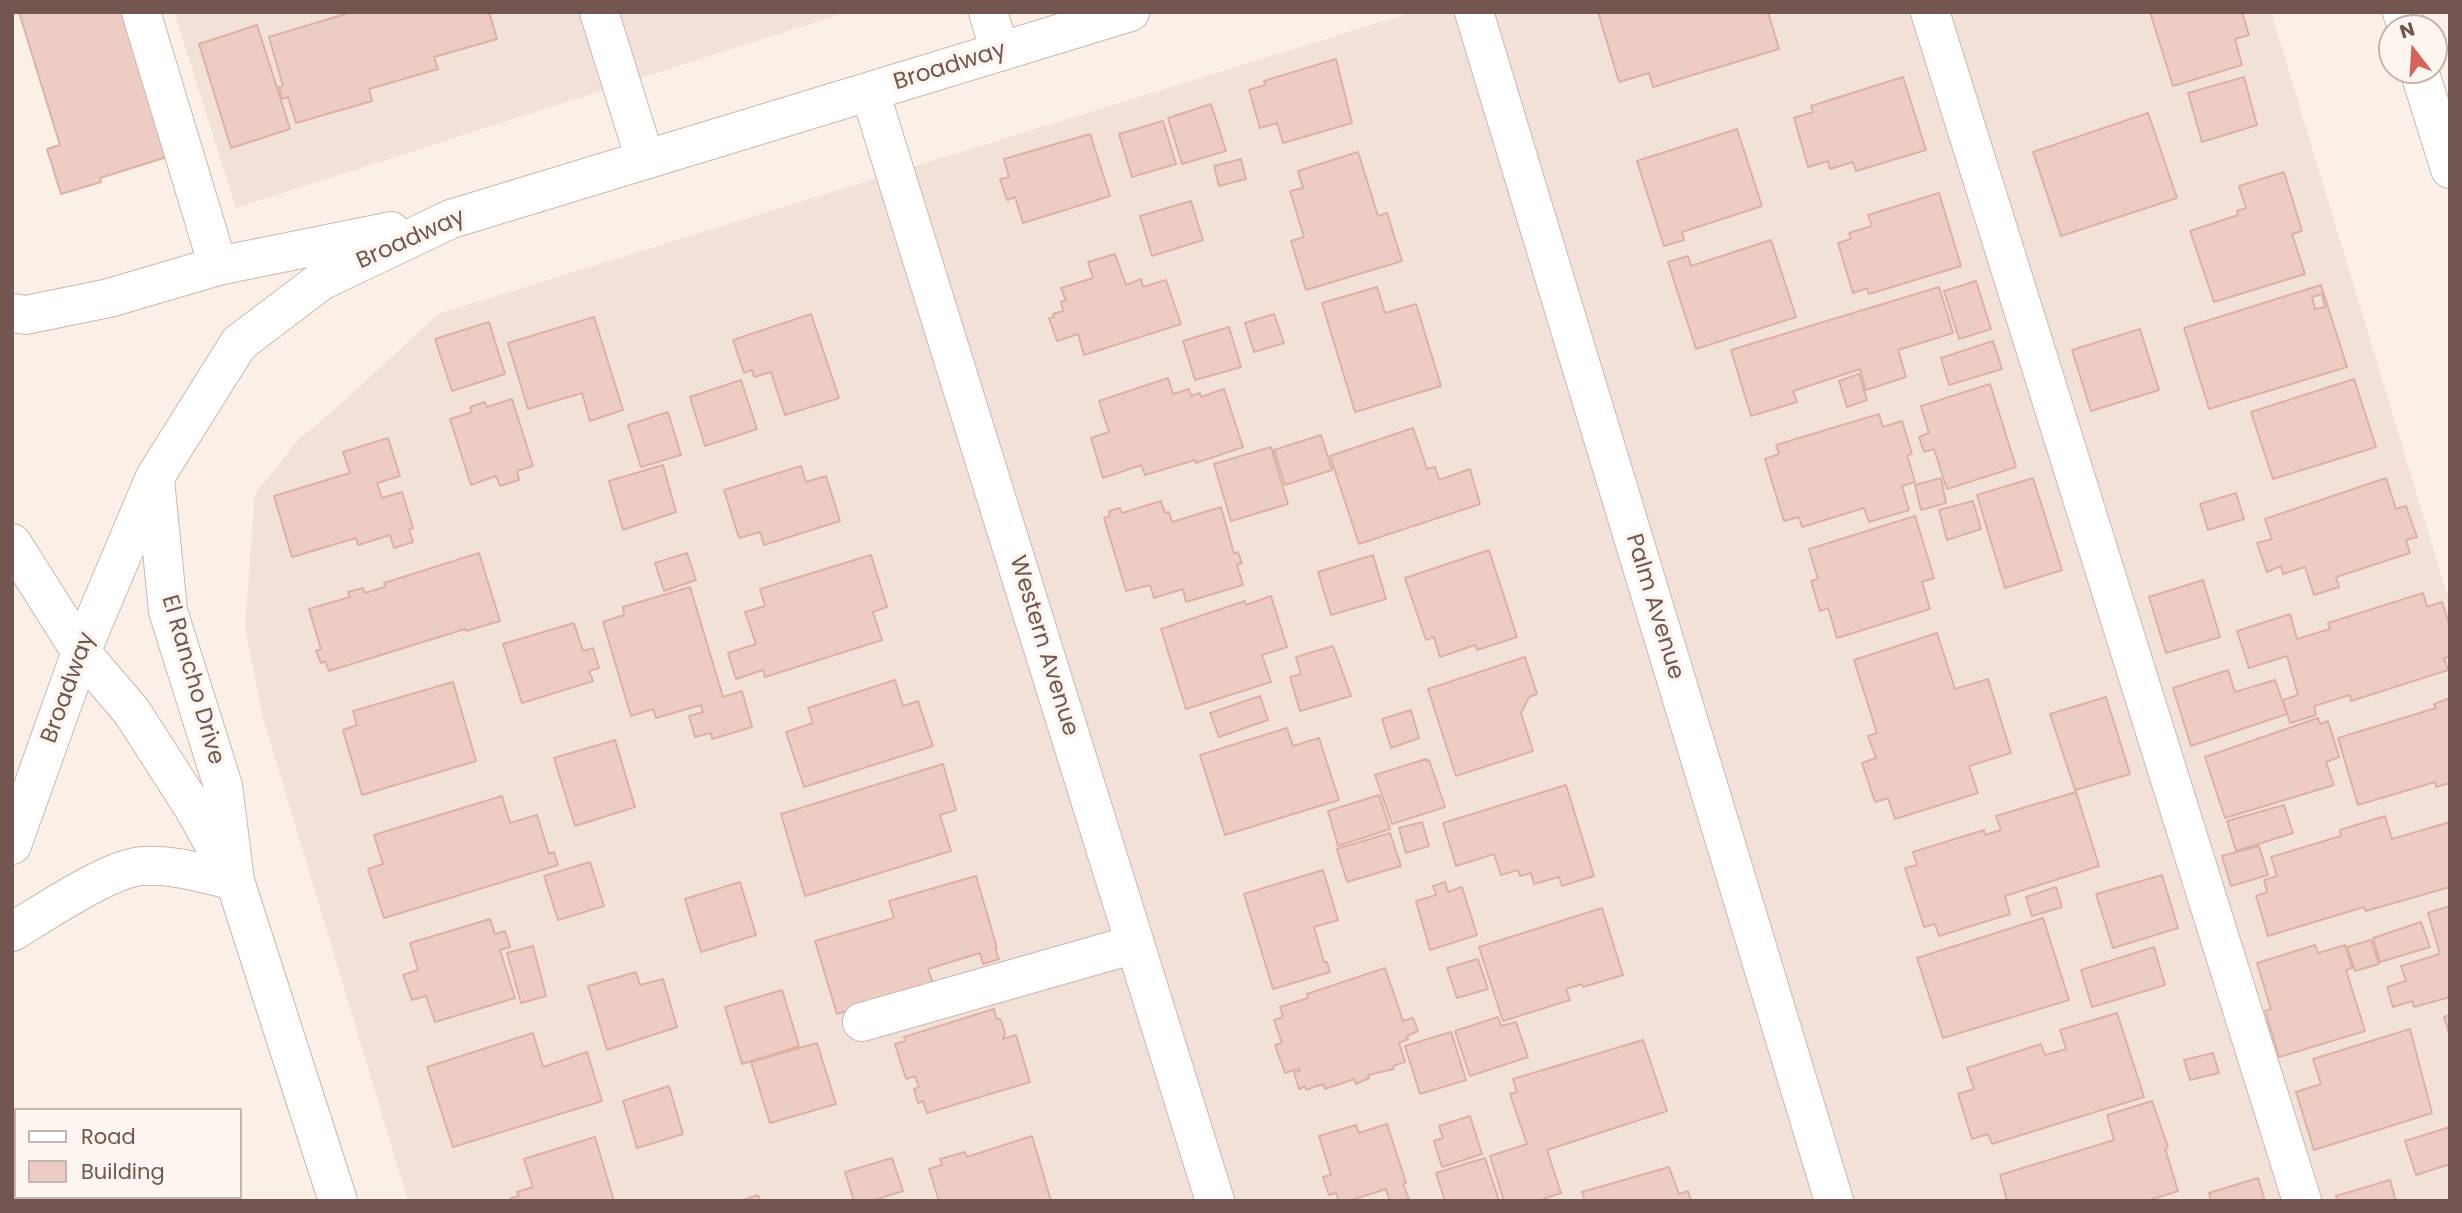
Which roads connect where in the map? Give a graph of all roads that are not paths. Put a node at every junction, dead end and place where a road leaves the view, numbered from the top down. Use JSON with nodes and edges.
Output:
{"nodes":[{"id":1,"x":141,"y":12,"type":"edge"},
{"id":2,"x":598,"y":12,"type":"edge"},
{"id":3,"x":988,"y":12,"type":"edge"},
{"id":4,"x":1130,"y":12,"type":"edge"},
{"id":5,"x":1474,"y":12,"type":"edge"},
{"id":6,"x":1930,"y":12,"type":"edge"},
{"id":7,"x":1000,"y":52,"type":"junction"},
{"id":8,"x":2424,"y":84,"type":"edge"},
{"id":9,"x":870,"y":92,"type":"junction"},
{"id":10,"x":645,"y":159,"type":"junction"},
{"id":11,"x":2450,"y":169,"type":"edge"},
{"id":12,"x":451,"y":219,"type":"junction"},
{"id":13,"x":218,"y":266,"type":"junction"},
{"id":14,"x":12,"y":313,"type":"edge"},
{"id":15,"x":155,"y":477,"type":"junction"},
{"id":16,"x":12,"y":543,"type":"edge"},
{"id":17,"x":81,"y":652,"type":"junction"},
{"id":18,"x":12,"y":845,"type":"edge"},
{"id":19,"x":235,"y":881,"type":"junction"},
{"id":20,"x":12,"y":932,"type":"edge"},
{"id":21,"x":1135,"y":944,"type":"junction"},
{"id":22,"x":862,"y":1022,"type":"dead end"},
{"id":23,"x":338,"y":1201,"type":"edge"},
{"id":24,"x":1215,"y":1201,"type":"edge"},
{"id":25,"x":1834,"y":1201,"type":"edge"},
{"id":26,"x":2302,"y":1201,"type":"edge"}],
"edges":[{"from":1,"to":13,"type":"street"},
{"from":2,"to":10,"type":"street"},
{"from":3,"to":7,"type":"street"},
{"from":4,"to":7,"type":"street","name":"Broadway"},
{"from":5,"to":25,"type":"street","name":"Palm Avenue"},
{"from":6,"to":26,"type":"street"},
{"from":7,"to":9,"type":"street","name":"Broadway"},
{"from":8,"to":11,"type":"street"},
{"from":9,"to":10,"type":"street","name":"Broadway"},
{"from":9,"to":21,"type":"street","name":"Western Avenue"},
{"from":10,"to":12,"type":"street","name":"Broadway"},
{"from":12,"to":13,"type":"street"},
{"from":12,"to":15,"type":"street","name":"Broadway"},
{"from":13,"to":14,"type":"street"},
{"from":15,"to":17,"type":"street","name":"Broadway"},
{"from":15,"to":19,"type":"street","name":"El Rancho Drive"},
{"from":16,"to":17,"type":"street","name":"El Rancho Drive"},
{"from":17,"to":18,"type":"street","name":"Broadway"},
{"from":17,"to":19,"type":"street","name":"El Rancho Drive"},
{"from":19,"to":20,"type":"street"},
{"from":19,"to":23,"type":"street","name":"El Rancho Drive"},
{"from":21,"to":22,"type":"street"},
{"from":21,"to":24,"type":"street","name":"Western Avenue"}]}
